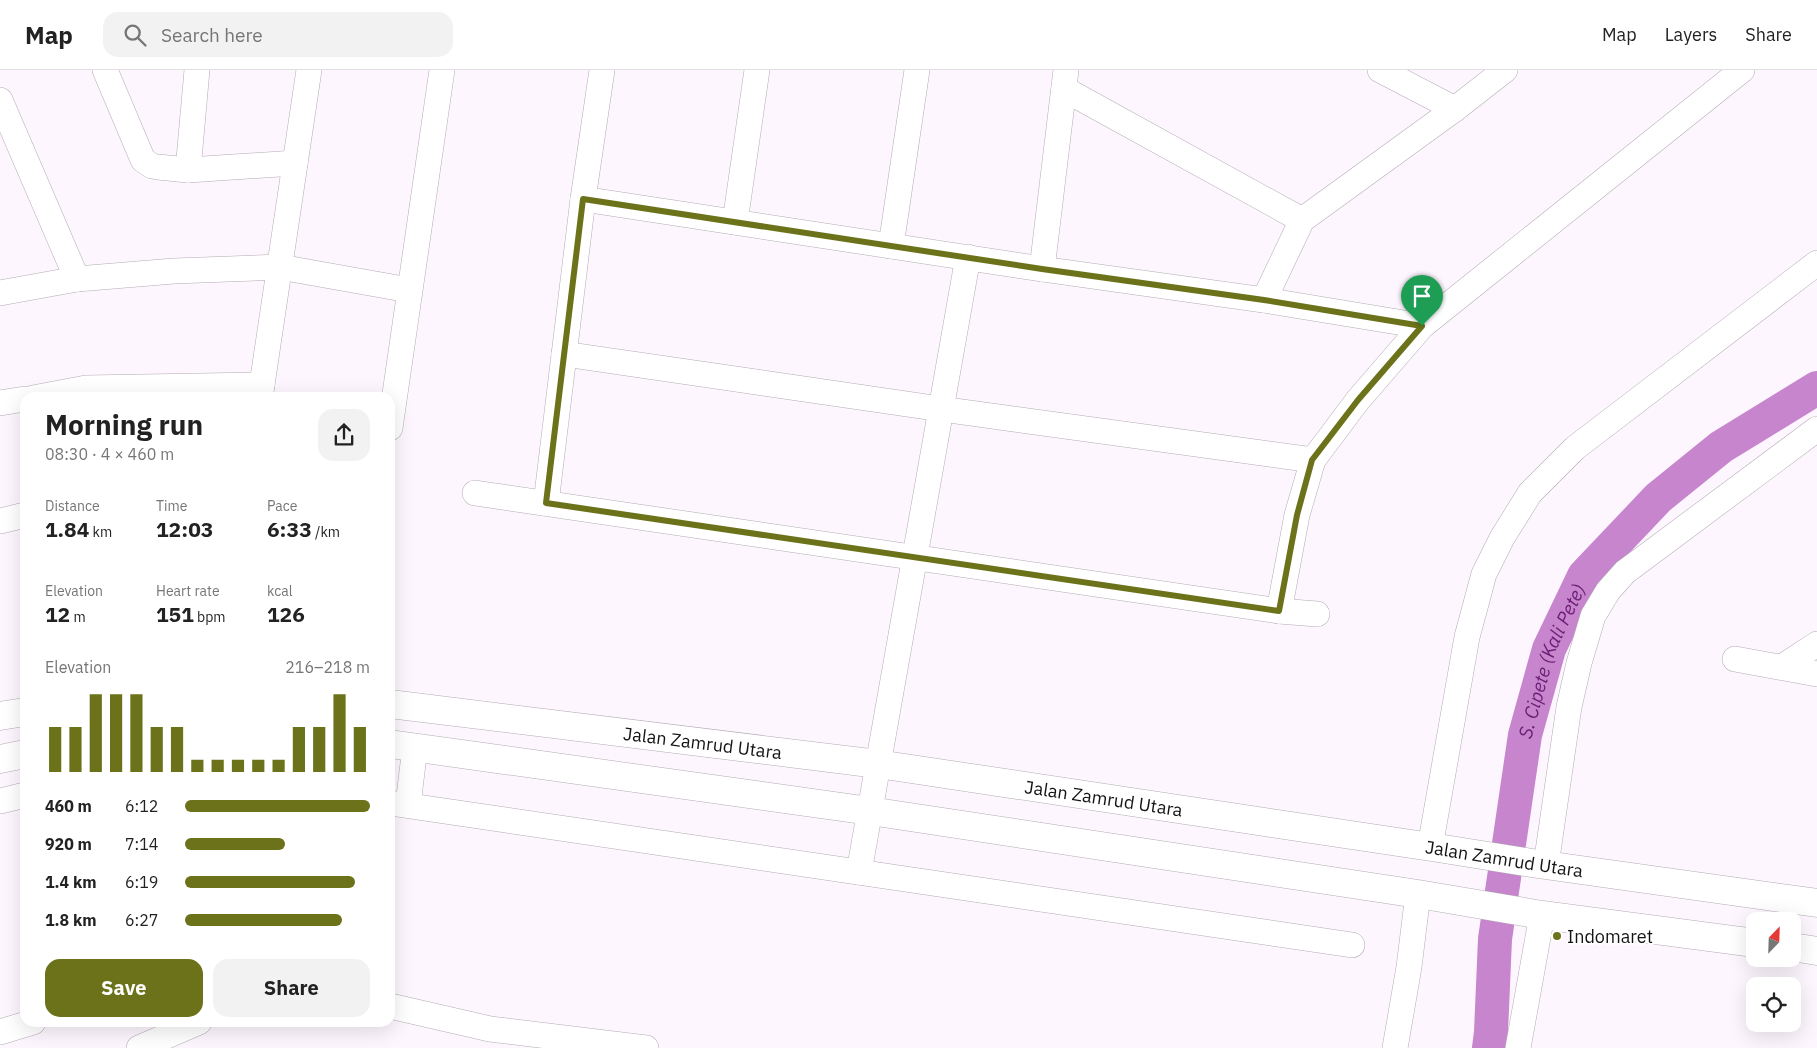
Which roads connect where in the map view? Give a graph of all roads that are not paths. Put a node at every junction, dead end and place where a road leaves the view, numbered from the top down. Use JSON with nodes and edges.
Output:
{"nodes":[{"id":1,"x":105,"y":70,"type":"edge"},
{"id":2,"x":197,"y":70,"type":"edge"},
{"id":3,"x":309,"y":70,"type":"edge"},
{"id":4,"x":442,"y":70,"type":"edge"},
{"id":5,"x":602,"y":70,"type":"edge"},
{"id":6,"x":757,"y":70,"type":"edge"},
{"id":7,"x":916,"y":70,"type":"edge"},
{"id":8,"x":1380,"y":70,"type":"edge"},
{"id":9,"x":1505,"y":70,"type":"edge"},
{"id":10,"x":1742,"y":70,"type":"edge"},
{"id":11,"x":1065,"y":80,"type":"edge"},
{"id":12,"x":0,"y":100,"type":"edge"},
{"id":13,"x":1455,"y":109,"type":"junction"},
{"id":14,"x":295,"y":163,"type":"junction"},
{"id":15,"x":188,"y":170,"type":"junction"},
{"id":16,"x":583,"y":199,"type":"junction"},
{"id":17,"x":1302,"y":220,"type":"junction"},
{"id":18,"x":736,"y":222,"type":"junction"},
{"id":19,"x":891,"y":246,"type":"junction"},
{"id":20,"x":968,"y":257,"type":"junction"},
{"id":21,"x":1817,"y":263,"type":"edge"},
{"id":22,"x":280,"y":267,"type":"junction"},
{"id":23,"x":1042,"y":269,"type":"junction"},
{"id":24,"x":77,"y":279,"type":"junction"},
{"id":25,"x":409,"y":290,"type":"junction"},
{"id":26,"x":0,"y":293,"type":"edge"},
{"id":27,"x":1264,"y":300,"type":"junction"},
{"id":28,"x":1422,"y":326,"type":"junction"},
{"id":29,"x":564,"y":354,"type":"junction"},
{"id":30,"x":261,"y":391,"type":"edge"},
{"id":31,"x":65,"y":392,"type":"edge"},
{"id":32,"x":395,"y":392,"type":"edge"},
{"id":33,"x":20,"y":400,"type":"edge"},
{"id":34,"x":0,"y":404,"type":"edge"},
{"id":35,"x":942,"y":409,"type":"junction"},
{"id":36,"x":1817,"y":429,"type":"edge"},
{"id":37,"x":1312,"y":460,"type":"junction"},
{"id":38,"x":475,"y":493,"type":"dead end"},
{"id":39,"x":546,"y":503,"type":"junction"},
{"id":40,"x":20,"y":516,"type":"edge"},
{"id":41,"x":0,"y":521,"type":"edge"},
{"id":42,"x":915,"y":557,"type":"junction"},
{"id":43,"x":1279,"y":611,"type":"junction"},
{"id":44,"x":1318,"y":614,"type":"dead end"},
{"id":45,"x":1817,"y":644,"type":"edge"},
{"id":46,"x":1735,"y":659,"type":"dead end"},
{"id":47,"x":1782,"y":667,"type":"junction"},
{"id":48,"x":1817,"y":674,"type":"edge"},
{"id":49,"x":395,"y":705,"type":"edge"},
{"id":50,"x":20,"y":713,"type":"edge"},
{"id":51,"x":0,"y":716,"type":"edge"},
{"id":52,"x":402,"y":745,"type":"edge"},
{"id":53,"x":20,"y":755,"type":"edge"},
{"id":54,"x":0,"y":760,"type":"edge"},
{"id":55,"x":878,"y":764,"type":"junction"},
{"id":56,"x":20,"y":796,"type":"edge"},
{"id":57,"x":0,"y":801,"type":"edge"},
{"id":58,"x":399,"y":804,"type":"edge"},
{"id":59,"x":870,"y":811,"type":"junction"},
{"id":60,"x":1434,"y":847,"type":"junction"},
{"id":61,"x":1542,"y":865,"type":"junction"},
{"id":62,"x":859,"y":872,"type":"junction"},
{"id":63,"x":1424,"y":895,"type":"junction"},
{"id":64,"x":1817,"y":903,"type":"edge"},
{"id":65,"x":1532,"y":913,"type":"junction"},
{"id":66,"x":1746,"y":941,"type":"edge"},
{"id":67,"x":1352,"y":945,"type":"dead end"},
{"id":68,"x":1801,"y":948,"type":"edge"},
{"id":69,"x":1817,"y":950,"type":"edge"},
{"id":70,"x":395,"y":1008,"type":"edge"},
{"id":71,"x":20,"y":1026,"type":"edge"},
{"id":72,"x":187,"y":1027,"type":"edge"},
{"id":73,"x":0,"y":1032,"type":"edge"},
{"id":74,"x":484,"y":1038,"type":"edge"},
{"id":75,"x":620,"y":1046,"type":"edge"},
{"id":76,"x":139,"y":1048,"type":"edge"},
{"id":77,"x":646,"y":1048,"type":"edge"},
{"id":78,"x":1394,"y":1048,"type":"edge"},
{"id":79,"x":1518,"y":1048,"type":"edge"}],
"edges":[{"from":1,"to":15,"type":"street"},
{"from":2,"to":15,"type":"street"},
{"from":3,"to":14,"type":"street"},
{"from":4,"to":25,"type":"street"},
{"from":5,"to":16,"type":"street"},
{"from":6,"to":18,"type":"street"},
{"from":7,"to":19,"type":"street"},
{"from":8,"to":13,"type":"street"},
{"from":9,"to":13,"type":"street"},
{"from":10,"to":28,"type":"street"},
{"from":11,"to":17,"type":"street"},
{"from":11,"to":23,"type":"street"},
{"from":12,"to":24,"type":"street"},
{"from":13,"to":17,"type":"street"},
{"from":14,"to":15,"type":"street"},
{"from":14,"to":22,"type":"street"},
{"from":16,"to":18,"type":"street"},
{"from":16,"to":29,"type":"street"},
{"from":17,"to":27,"type":"street"},
{"from":18,"to":19,"type":"street"},
{"from":19,"to":20,"type":"street"},
{"from":20,"to":23,"type":"street"},
{"from":20,"to":35,"type":"street"},
{"from":21,"to":60,"type":"street"},
{"from":22,"to":24,"type":"street"},
{"from":22,"to":25,"type":"street"},
{"from":22,"to":30,"type":"street"},
{"from":23,"to":27,"type":"street"},
{"from":24,"to":26,"type":"street"},
{"from":25,"to":32,"type":"street"},
{"from":27,"to":28,"type":"street"},
{"from":28,"to":37,"type":"street"},
{"from":29,"to":35,"type":"street"},
{"from":29,"to":39,"type":"street"},
{"from":30,"to":31,"type":"street"},
{"from":33,"to":34,"type":"street"},
{"from":35,"to":37,"type":"street"},
{"from":35,"to":42,"type":"street"},
{"from":36,"to":61,"type":"street"},
{"from":37,"to":43,"type":"street"},
{"from":38,"to":39,"type":"street"},
{"from":39,"to":42,"type":"street"},
{"from":40,"to":41,"type":"street"},
{"from":42,"to":43,"type":"street"},
{"from":42,"to":55,"type":"street"},
{"from":43,"to":44,"type":"street"},
{"from":45,"to":47,"type":"street"},
{"from":46,"to":47,"type":"street"},
{"from":47,"to":48,"type":"street"},
{"from":49,"to":55,"type":"street","name":"Jalan Zamrud Utara"},
{"from":50,"to":51,"type":"street"},
{"from":52,"to":58,"type":"street"},
{"from":52,"to":59,"type":"street"},
{"from":53,"to":54,"type":"street"},
{"from":55,"to":59,"type":"street"},
{"from":55,"to":60,"type":"street","name":"Jalan Zamrud Utara"},
{"from":56,"to":57,"type":"street"},
{"from":58,"to":62,"type":"street"},
{"from":59,"to":62,"type":"street"},
{"from":59,"to":63,"type":"street"},
{"from":60,"to":61,"type":"street","name":"Jalan Zamrud Utara"},
{"from":61,"to":64,"type":"street","name":"Jalan Zamrud Utara"},
{"from":62,"to":67,"type":"street"},
{"from":63,"to":65,"type":"street"},
{"from":63,"to":78,"type":"street"},
{"from":65,"to":66,"type":"street"},
{"from":65,"to":79,"type":"street"},
{"from":68,"to":69,"type":"street"},
{"from":70,"to":74,"type":"street"},
{"from":71,"to":73,"type":"street"},
{"from":72,"to":76,"type":"street"},
{"from":74,"to":75,"type":"street"},
{"from":75,"to":77,"type":"street"}]}
